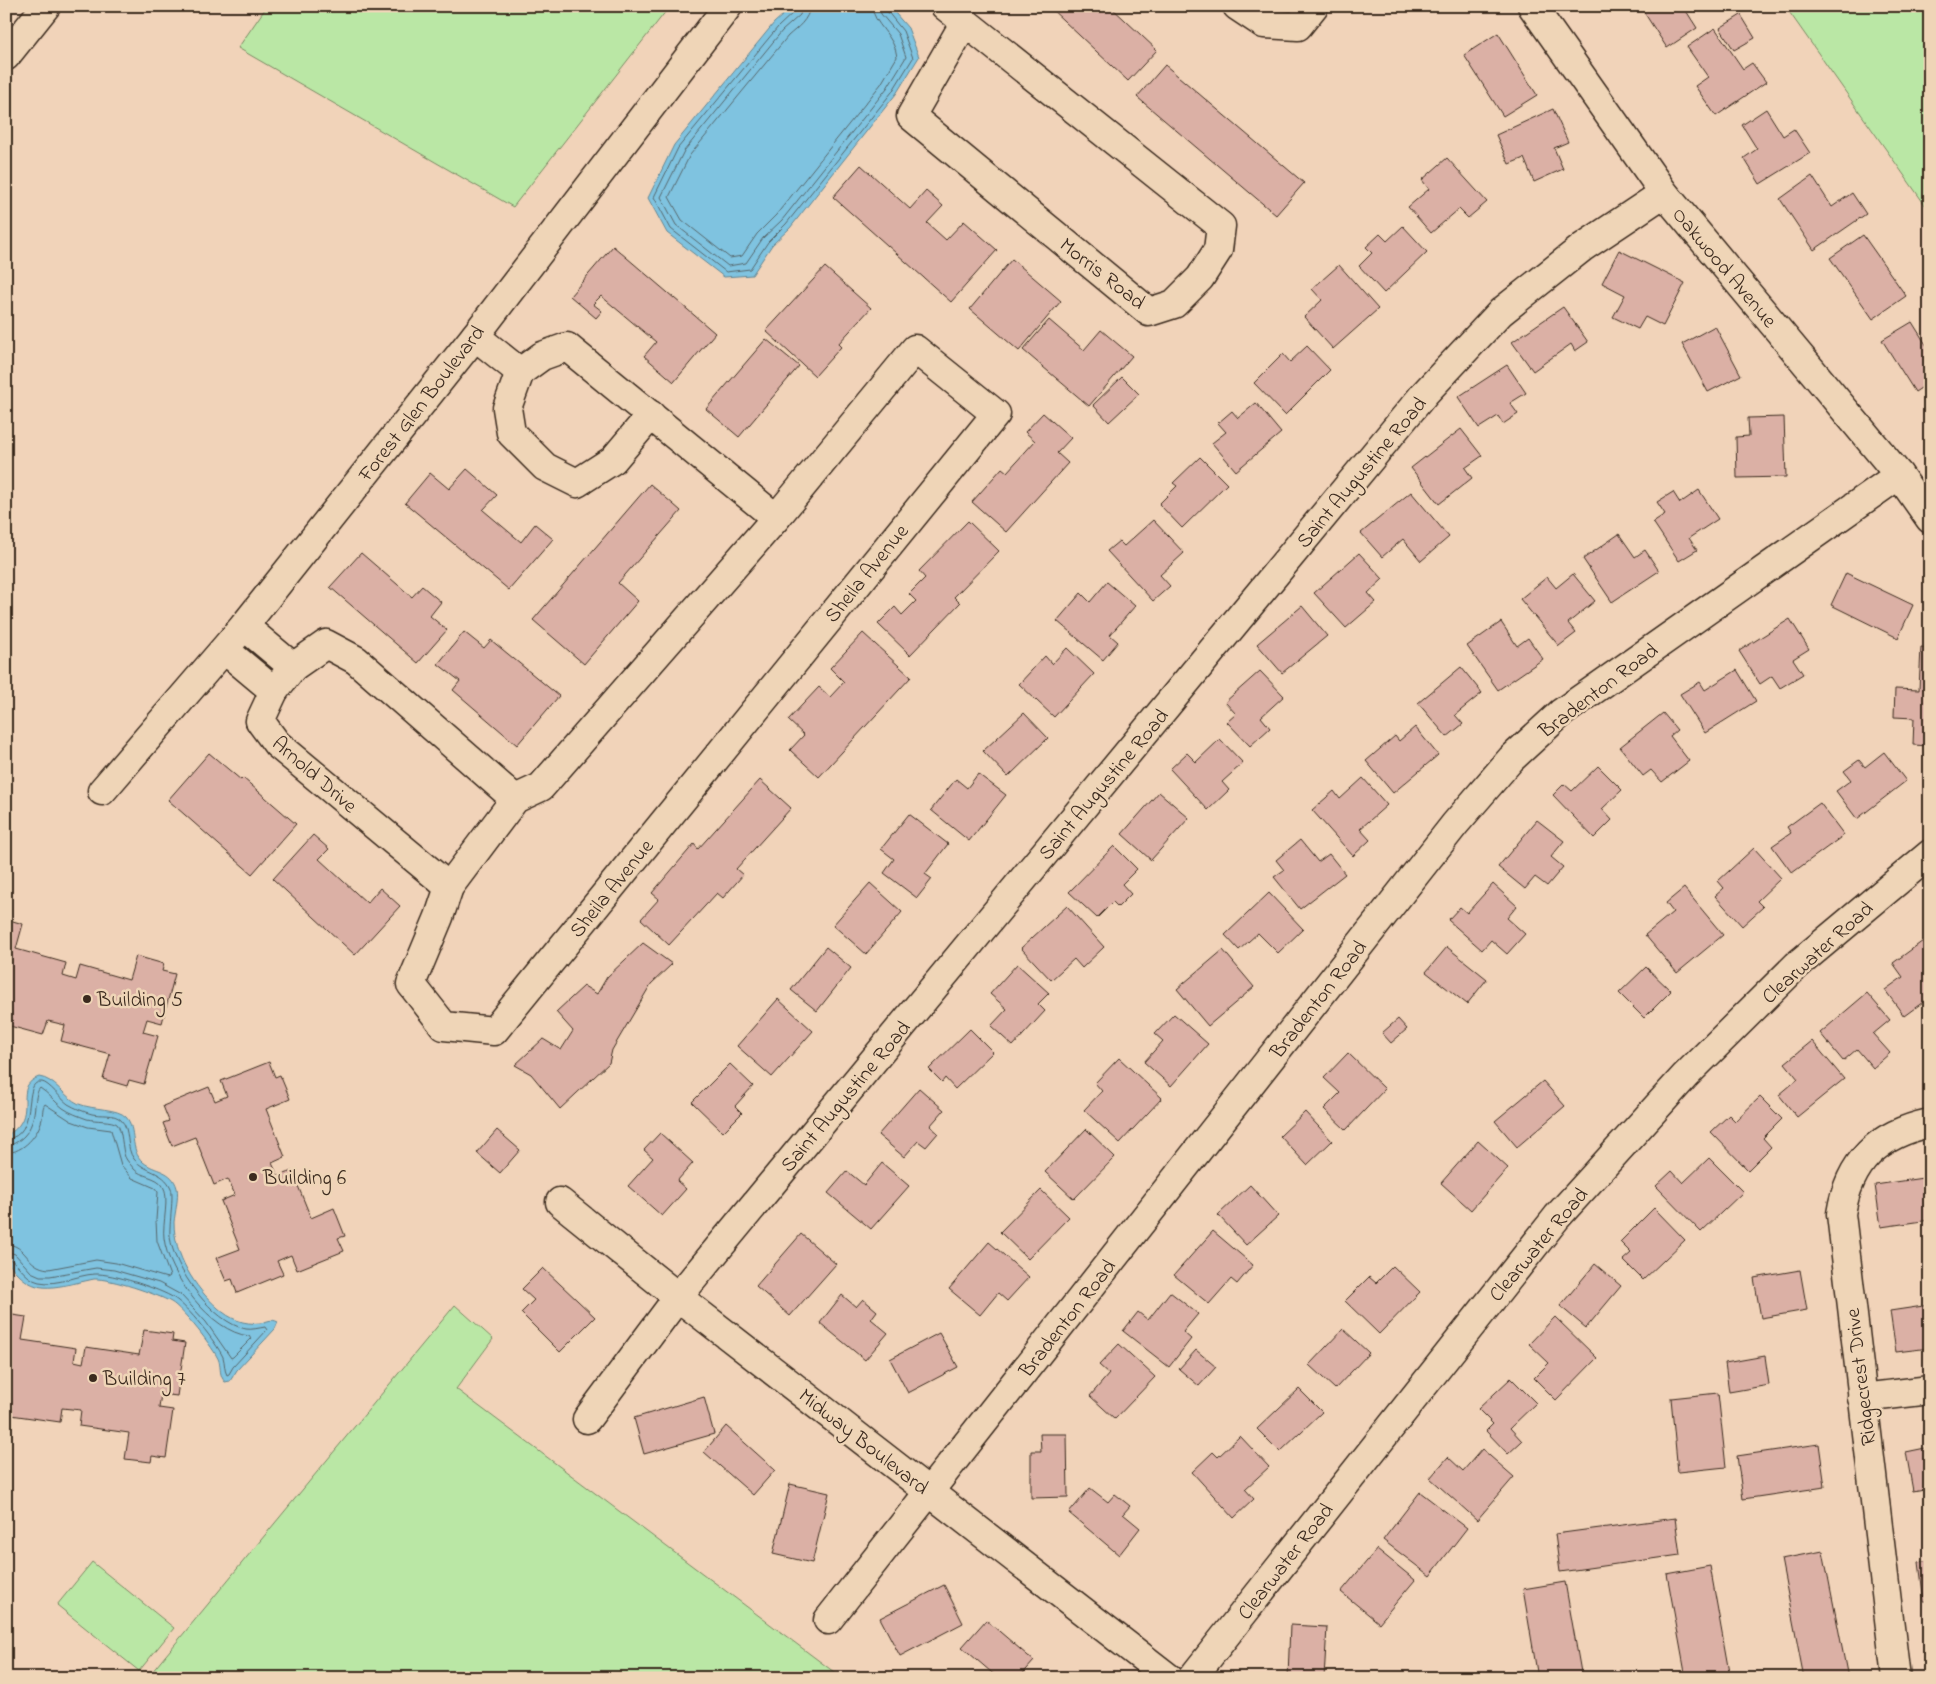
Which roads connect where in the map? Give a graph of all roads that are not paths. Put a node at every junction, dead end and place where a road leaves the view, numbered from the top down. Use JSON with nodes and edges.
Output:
{"nodes":[{"id":1,"x":46,"y":6,"type":"edge"},
{"id":2,"x":728,"y":6,"type":"edge"},
{"id":3,"x":1237,"y":6,"type":"edge"},
{"id":4,"x":1314,"y":6,"type":"edge"},
{"id":5,"x":1532,"y":6,"type":"edge"},
{"id":6,"x":955,"y":14,"type":"edge"},
{"id":7,"x":6,"y":56,"type":"edge"},
{"id":8,"x":1664,"y":194,"type":"junction"},
{"id":9,"x":475,"y":336,"type":"junction"},
{"id":10,"x":520,"y":372,"type":"junction"},
{"id":11,"x":650,"y":415,"type":"junction"},
{"id":12,"x":1900,"y":475,"type":"junction"},
{"id":13,"x":776,"y":518,"type":"junction"},
{"id":14,"x":1930,"y":519,"type":"edge"},
{"id":15,"x":244,"y":626,"type":"junction"},
{"id":16,"x":225,"y":650,"type":"junction"},
{"id":17,"x":293,"y":667,"type":"junction"},
{"id":18,"x":274,"y":691,"type":"junction"},
{"id":19,"x":102,"y":791,"type":"dead end"},
{"id":20,"x":515,"y":799,"type":"junction"},
{"id":21,"x":1930,"y":854,"type":"edge"},
{"id":22,"x":449,"y":887,"type":"junction"},
{"id":23,"x":1930,"y":1123,"type":"edge"},
{"id":24,"x":560,"y":1202,"type":"dead end"},
{"id":25,"x":678,"y":1297,"type":"junction"},
{"id":26,"x":1930,"y":1390,"type":"edge"},
{"id":27,"x":1862,"y":1398,"type":"junction"},
{"id":28,"x":587,"y":1419,"type":"dead end"},
{"id":29,"x":930,"y":1492,"type":"junction"},
{"id":30,"x":828,"y":1620,"type":"dead end"},
{"id":31,"x":1169,"y":1678,"type":"edge"},
{"id":32,"x":1192,"y":1678,"type":"edge"},
{"id":33,"x":1896,"y":1678,"type":"edge"}],
"edges":[{"from":1,"to":7,"type":"street"},
{"from":2,"to":9,"type":"street","name":"Forest Glen Boulevard"},
{"from":3,"to":4,"type":"street"},
{"from":5,"to":8,"type":"street","name":"Oakwood Avenue"},
{"from":6,"to":6,"type":"street","name":"Morris Road"},
{"from":8,"to":12,"type":"street","name":"Oakwood Avenue"},
{"from":8,"to":25,"type":"street","name":"Saint Augustine Road"},
{"from":9,"to":10,"type":"street"},
{"from":9,"to":15,"type":"street","name":"Forest Glen Boulevard"},
{"from":10,"to":11,"type":"street"},
{"from":10,"to":11,"type":"street"},
{"from":11,"to":13,"type":"street"},
{"from":12,"to":14,"type":"street","name":"Oakwood Avenue"},
{"from":12,"to":29,"type":"street","name":"Bradenton Road"},
{"from":13,"to":20,"type":"street"},
{"from":13,"to":22,"type":"street","name":"Sheila Avenue"},
{"from":15,"to":16,"type":"street","name":"Forest Glen Boulevard"},
{"from":15,"to":17,"type":"street"},
{"from":16,"to":18,"type":"street"},
{"from":16,"to":19,"type":"street","name":"Forest Glen Boulevard"},
{"from":17,"to":18,"type":"street"},
{"from":17,"to":20,"type":"street"},
{"from":18,"to":22,"type":"street","name":"Arnold Drive"},
{"from":20,"to":22,"type":"street","name":"Sheila Avenue"},
{"from":21,"to":32,"type":"street","name":"Clearwater Road"},
{"from":23,"to":27,"type":"street","name":"Ridgecrest Drive"},
{"from":24,"to":25,"type":"street","name":"Midway Boulevard"},
{"from":25,"to":28,"type":"street","name":"Saint Augustine Road"},
{"from":25,"to":29,"type":"street","name":"Midway Boulevard"},
{"from":26,"to":27,"type":"street"},
{"from":27,"to":33,"type":"street","name":"Ridgecrest Drive"},
{"from":29,"to":30,"type":"street","name":"Bradenton Road"},
{"from":29,"to":31,"type":"street","name":"Midway Boulevard"}]}
